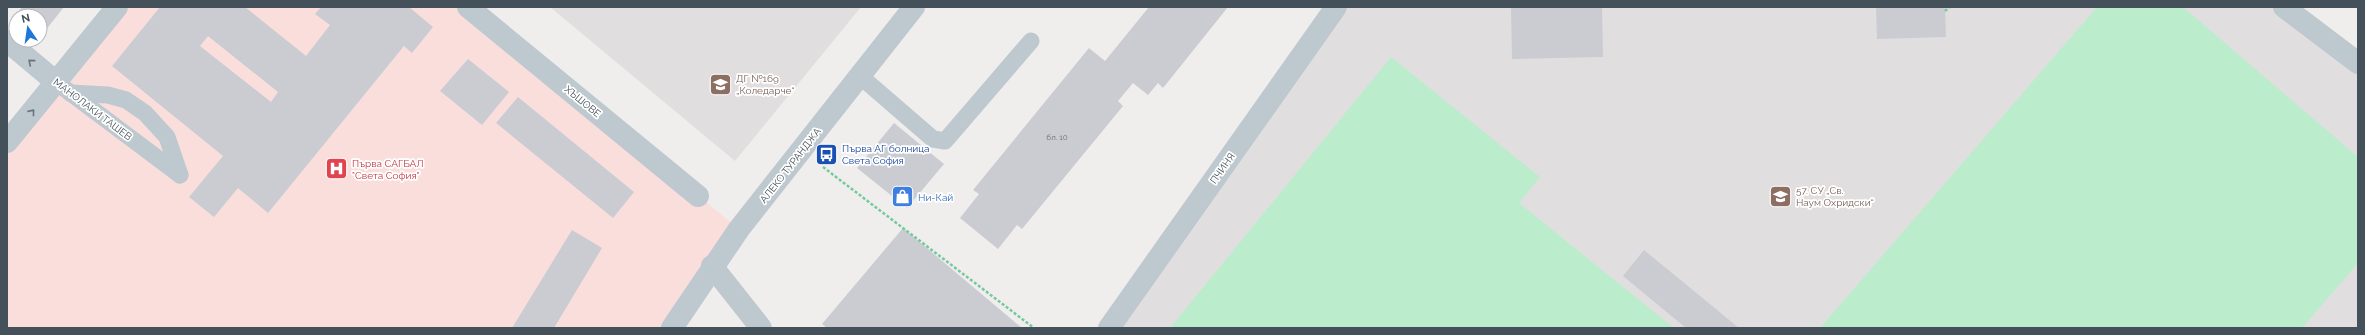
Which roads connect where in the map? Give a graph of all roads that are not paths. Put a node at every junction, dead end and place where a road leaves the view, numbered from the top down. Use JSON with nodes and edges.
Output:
{"nodes":[{"id":1,"x":117,"y":7,"type":"edge"},
{"id":2,"x":468,"y":7,"type":"edge"},
{"id":3,"x":914,"y":7,"type":"edge"},
{"id":4,"x":1336,"y":7,"type":"edge"},
{"id":5,"x":2284,"y":7,"type":"edge"},
{"id":6,"x":7,"y":41,"type":"edge"},
{"id":7,"x":1030,"y":41,"type":"dead end"},
{"id":8,"x":2358,"y":63,"type":"edge"},
{"id":9,"x":860,"y":76,"type":"junction"},
{"id":10,"x":63,"y":88,"type":"junction"},
{"id":11,"x":7,"y":142,"type":"edge"},
{"id":12,"x":698,"y":196,"type":"dead end"},
{"id":13,"x":712,"y":266,"type":"junction"},
{"id":14,"x":672,"y":328,"type":"edge"},
{"id":15,"x":761,"y":328,"type":"edge"},
{"id":16,"x":1109,"y":328,"type":"edge"}],
"edges":[{"from":1,"to":10,"type":"street"},
{"from":2,"to":12,"type":"street","name":"ХЪШОВЕ"},
{"from":3,"to":9,"type":"street","name":"АЛЕКО ТУРАНДЖА"},
{"from":4,"to":16,"type":"street","name":"ПЧИНЯ"},
{"from":5,"to":8,"type":"street"},
{"from":10,"to":6,"type":"street","name":"МАНОЛАКИ ТАШЕВ","one_way":true},
{"from":7,"to":9,"type":"lane"},
{"from":9,"to":13,"type":"street","name":"АЛЕКО ТУРАНДЖА"},
{"from":10,"to":10,"type":"lane","name":"МАНОЛАКИ ТАШЕВ"},
{"from":11,"to":10,"type":"street","one_way":true},
{"from":13,"to":14,"type":"street","name":"АЛЕКО ТУРАНДЖА"},
{"from":13,"to":15,"type":"street"}]}
